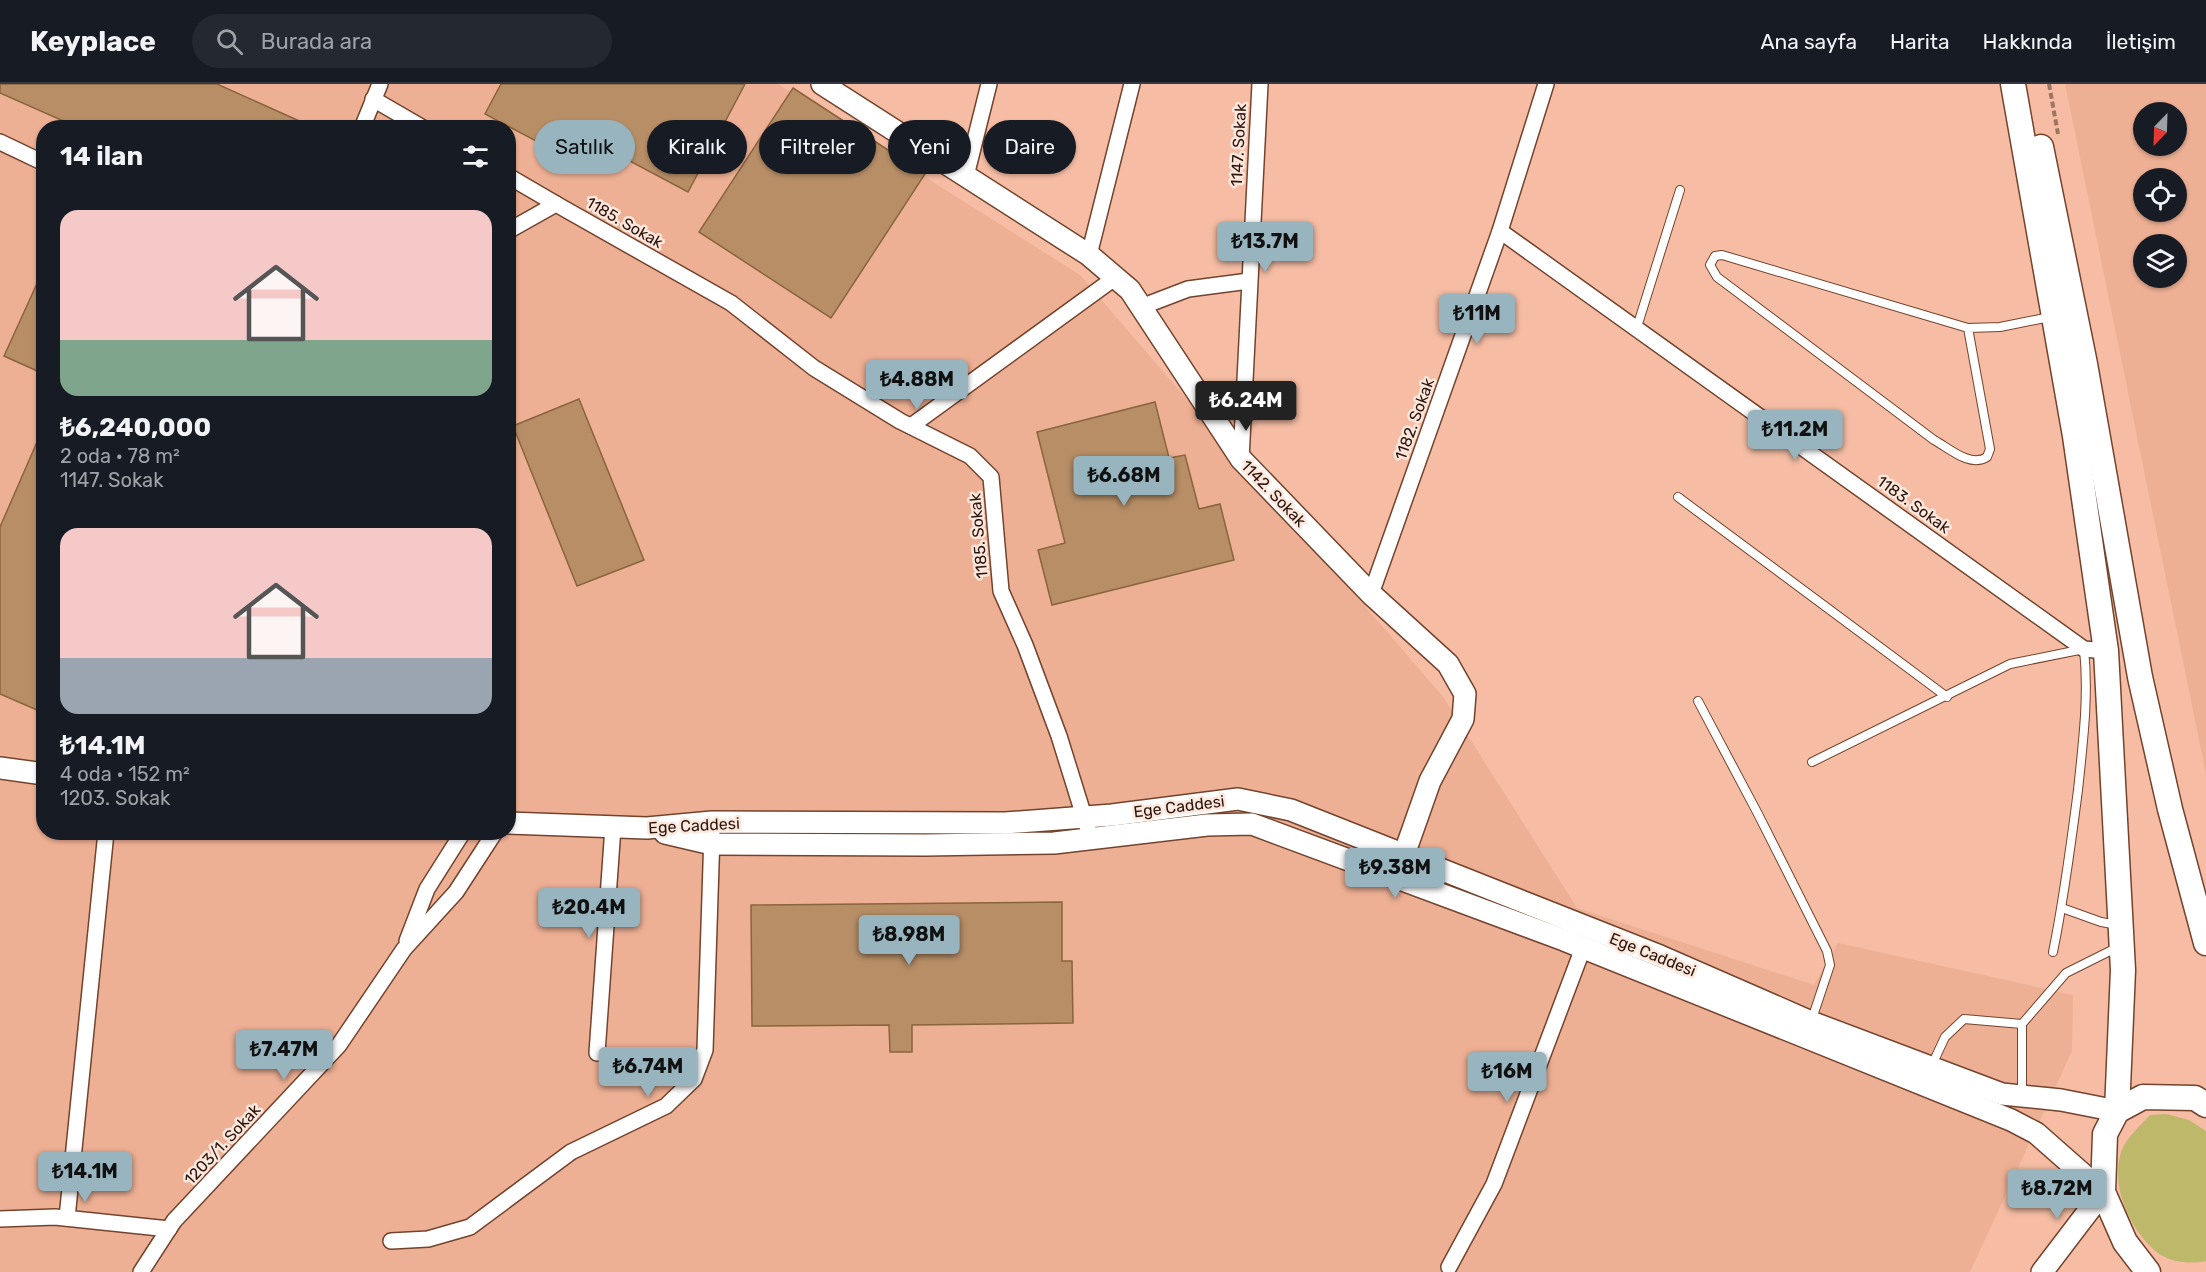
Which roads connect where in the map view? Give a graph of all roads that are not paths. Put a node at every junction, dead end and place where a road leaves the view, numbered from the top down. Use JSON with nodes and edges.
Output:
{"nodes":[{"id":1,"x":380,"y":84,"type":"edge"},
{"id":2,"x":822,"y":84,"type":"edge"},
{"id":3,"x":989,"y":84,"type":"edge"},
{"id":4,"x":1132,"y":84,"type":"edge"},
{"id":5,"x":1260,"y":84,"type":"edge"},
{"id":6,"x":1546,"y":84,"type":"edge"},
{"id":7,"x":2013,"y":84,"type":"edge"},
{"id":8,"x":2029,"y":84,"type":"edge"},
{"id":9,"x":374,"y":99,"type":"junction"},
{"id":10,"x":365,"y":120,"type":"edge"},
{"id":11,"x":409,"y":120,"type":"edge"},
{"id":12,"x":0,"y":142,"type":"edge"},
{"id":13,"x":36,"y":159,"type":"edge"},
{"id":14,"x":966,"y":176,"type":"junction"},
{"id":15,"x":516,"y":181,"type":"edge"},
{"id":16,"x":1680,"y":190,"type":"dead end"},
{"id":17,"x":556,"y":204,"type":"junction"},
{"id":18,"x":516,"y":226,"type":"edge"},
{"id":19,"x":1500,"y":231,"type":"junction"},
{"id":20,"x":1089,"y":255,"type":"junction"},
{"id":21,"x":1116,"y":278,"type":"junction"},
{"id":22,"x":1249,"y":281,"type":"junction"},
{"id":23,"x":1142,"y":307,"type":"junction"},
{"id":24,"x":2054,"y":316,"type":"junction"},
{"id":25,"x":1638,"y":327,"type":"junction"},
{"id":26,"x":1968,"y":328,"type":"junction"},
{"id":27,"x":911,"y":426,"type":"junction"},
{"id":28,"x":1241,"y":459,"type":"junction"},
{"id":29,"x":1678,"y":497,"type":"dead end"},
{"id":30,"x":1371,"y":594,"type":"junction"},
{"id":31,"x":2095,"y":650,"type":"junction"},
{"id":32,"x":1947,"y":697,"type":"junction"},
{"id":33,"x":1698,"y":701,"type":"dead end"},
{"id":34,"x":1812,"y":762,"type":"dead end"},
{"id":35,"x":0,"y":768,"type":"edge"},
{"id":36,"x":36,"y":773,"type":"edge"},
{"id":37,"x":1083,"y":817,"type":"junction"},
{"id":38,"x":712,"y":822,"type":"junction"},
{"id":39,"x":516,"y":823,"type":"edge"},
{"id":40,"x":614,"y":827,"type":"junction"},
{"id":41,"x":647,"y":828,"type":"junction"},
{"id":42,"x":1091,"y":839,"type":"junction"},
{"id":43,"x":105,"y":840,"type":"edge"},
{"id":44,"x":458,"y":840,"type":"edge"},
{"id":45,"x":490,"y":840,"type":"edge"},
{"id":46,"x":712,"y":844,"type":"junction"},
{"id":47,"x":1404,"y":855,"type":"junction"},
{"id":48,"x":1396,"y":878,"type":"junction"},
{"id":49,"x":2062,"y":908,"type":"junction"},
{"id":50,"x":2122,"y":935,"type":"junction"},
{"id":51,"x":2206,"y":943,"type":"edge"},
{"id":52,"x":1584,"y":948,"type":"junction"},
{"id":53,"x":404,"y":950,"type":"junction"},
{"id":54,"x":2053,"y":952,"type":"dead end"},
{"id":55,"x":1811,"y":1022,"type":"junction"},
{"id":56,"x":2022,"y":1024,"type":"junction"},
{"id":57,"x":597,"y":1053,"type":"dead end"},
{"id":58,"x":1931,"y":1067,"type":"junction"},
{"id":59,"x":2022,"y":1096,"type":"junction"},
{"id":60,"x":2206,"y":1104,"type":"edge"},
{"id":61,"x":2117,"y":1111,"type":"junction"},
{"id":62,"x":2103,"y":1192,"type":"junction"},
{"id":63,"x":67,"y":1218,"type":"junction"},
{"id":64,"x":0,"y":1220,"type":"edge"},
{"id":65,"x":171,"y":1225,"type":"junction"},
{"id":66,"x":392,"y":1241,"type":"dead end"},
{"id":67,"x":1449,"y":1268,"type":"dead end"},
{"id":68,"x":141,"y":1272,"type":"edge"},
{"id":69,"x":2042,"y":1272,"type":"edge"},
{"id":70,"x":2148,"y":1272,"type":"edge"}],
"edges":[{"from":1,"to":9,"type":"street"},
{"from":2,"to":14,"type":"street","name":"1142. Sokak"},
{"from":3,"to":14,"type":"street"},
{"from":4,"to":20,"type":"street"},
{"from":5,"to":22,"type":"street","name":"1147. Sokak"},
{"from":6,"to":19,"type":"street","name":"1182. Sokak"},
{"from":7,"to":24,"type":"main road"},
{"from":8,"to":51,"type":"main road"},
{"from":9,"to":10,"type":"street"},
{"from":9,"to":11,"type":"street"},
{"from":12,"to":13,"type":"street"},
{"from":14,"to":20,"type":"street","name":"1142. Sokak"},
{"from":15,"to":17,"type":"street","name":"1185. Sokak"},
{"from":16,"to":25,"type":"lane"},
{"from":17,"to":18,"type":"street"},
{"from":17,"to":27,"type":"street","name":"1185. Sokak"},
{"from":19,"to":25,"type":"street","name":"1183. Sokak"},
{"from":19,"to":30,"type":"street","name":"1182. Sokak"},
{"from":20,"to":21,"type":"street","name":"1142. Sokak"},
{"from":21,"to":23,"type":"street","name":"1142. Sokak"},
{"from":21,"to":27,"type":"street"},
{"from":22,"to":23,"type":"street"},
{"from":22,"to":28,"type":"street","name":"1147. Sokak"},
{"from":23,"to":28,"type":"street","name":"1142. Sokak"},
{"from":24,"to":26,"type":"lane"},
{"from":24,"to":31,"type":"main road"},
{"from":25,"to":31,"type":"street","name":"1183. Sokak"},
{"from":26,"to":26,"type":"lane"},
{"from":27,"to":37,"type":"street","name":"1185. Sokak"},
{"from":28,"to":30,"type":"street","name":"1142. Sokak"},
{"from":29,"to":32,"type":"lane"},
{"from":30,"to":47,"type":"street","name":"1142. Sokak"},
{"from":31,"to":32,"type":"lane"},
{"from":31,"to":49,"type":"lane"},
{"from":31,"to":50,"type":"main road"},
{"from":32,"to":34,"type":"lane"},
{"from":33,"to":55,"type":"lane"},
{"from":35,"to":36,"type":"street"},
{"from":37,"to":38,"type":"street","name":"Ege Caddesi"},
{"from":37,"to":42,"type":"street","name":"1185. Sokak"},
{"from":37,"to":47,"type":"street","name":"Ege Caddesi"},
{"from":38,"to":41,"type":"street","name":"Ege Caddesi"},
{"from":38,"to":46,"type":"street"},
{"from":39,"to":40,"type":"street","name":"Ege Caddesi"},
{"from":40,"to":41,"type":"street","name":"Ege Caddesi"},
{"from":40,"to":57,"type":"street"},
{"from":41,"to":46,"type":"street"},
{"from":42,"to":46,"type":"street"},
{"from":42,"to":48,"type":"street"},
{"from":43,"to":63,"type":"street"},
{"from":44,"to":53,"type":"street","name":"1203/1. Sokak"},
{"from":45,"to":53,"type":"street","name":"1203/1. Sokak"},
{"from":46,"to":66,"type":"street"},
{"from":47,"to":48,"type":"street","name":"1142. Sokak"},
{"from":47,"to":55,"type":"street","name":"Ege Caddesi"},
{"from":48,"to":52,"type":"street"},
{"from":49,"to":50,"type":"lane"},
{"from":49,"to":54,"type":"lane"},
{"from":50,"to":56,"type":"lane"},
{"from":50,"to":61,"type":"main road"},
{"from":52,"to":62,"type":"street"},
{"from":52,"to":67,"type":"street"},
{"from":53,"to":65,"type":"street","name":"1203/1. Sokak"},
{"from":55,"to":58,"type":"street","name":"Ege Caddesi"},
{"from":56,"to":58,"type":"lane"},
{"from":56,"to":59,"type":"lane"},
{"from":58,"to":59,"type":"street","name":"Ege Caddesi"},
{"from":59,"to":61,"type":"street","name":"Ege Caddesi"},
{"from":60,"to":61,"type":"main road"},
{"from":61,"to":62,"type":"main road"},
{"from":62,"to":69,"type":"street"},
{"from":62,"to":70,"type":"main road"},
{"from":63,"to":64,"type":"street"},
{"from":63,"to":65,"type":"street"},
{"from":65,"to":68,"type":"street","name":"1203/1. Sokak"}]}
